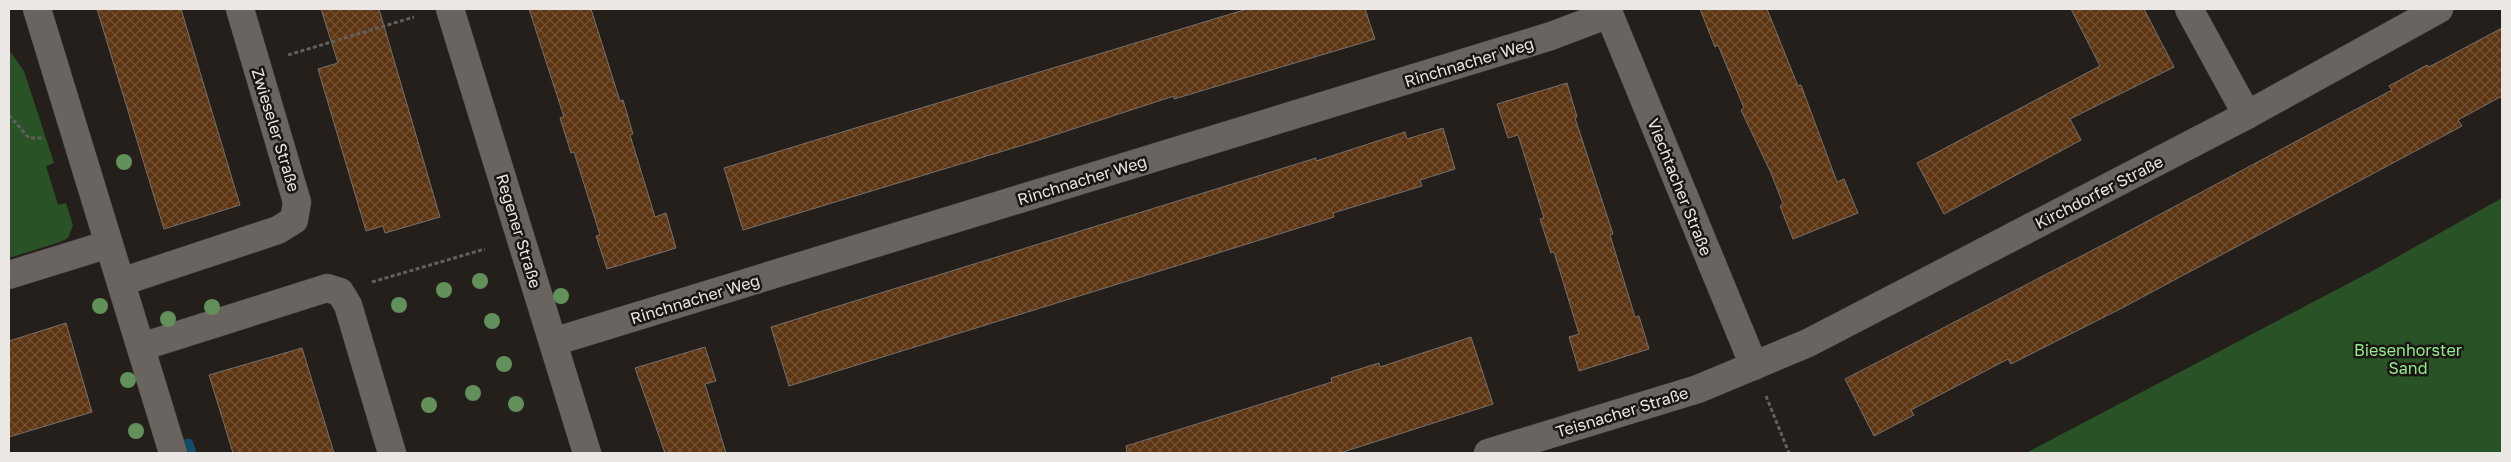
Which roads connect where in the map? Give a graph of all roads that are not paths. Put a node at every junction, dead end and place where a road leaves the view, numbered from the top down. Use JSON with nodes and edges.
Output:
{"nodes":[{"id":1,"x":37,"y":9,"type":"edge"},
{"id":2,"x":240,"y":9,"type":"edge"},
{"id":3,"x":450,"y":9,"type":"edge"},
{"id":4,"x":2189,"y":9,"type":"edge"},
{"id":5,"x":2439,"y":9,"type":"edge"},
{"id":6,"x":1608,"y":11,"type":"edge"},
{"id":7,"x":2247,"y":115,"type":"junction"},
{"id":8,"x":109,"y":244,"type":"junction"},
{"id":9,"x":9,"y":275,"type":"edge"},
{"id":10,"x":121,"y":282,"type":"junction"},
{"id":11,"x":553,"y":342,"type":"junction"},
{"id":12,"x":141,"y":347,"type":"junction"},
{"id":13,"x":1754,"y":366,"type":"junction"},
{"id":14,"x":174,"y":453,"type":"edge"},
{"id":15,"x":392,"y":453,"type":"edge"},
{"id":16,"x":587,"y":453,"type":"edge"},
{"id":17,"x":1488,"y":453,"type":"edge"}],
"edges":[{"from":1,"to":8,"type":"street"},
{"from":2,"to":10,"type":"street","name":"Zwieseler Straße"},
{"from":3,"to":11,"type":"street","name":"Regener Straße"},
{"from":4,"to":7,"type":"street"},
{"from":5,"to":7,"type":"street","name":"Kirchdorfer Straße"},
{"from":6,"to":11,"type":"street","name":"Rinchnacher Weg"},
{"from":6,"to":13,"type":"street","name":"Viechtacher Straße"},
{"from":7,"to":13,"type":"street","name":"Kirchdorfer Straße"},
{"from":8,"to":9,"type":"street"},
{"from":8,"to":10,"type":"street"},
{"from":10,"to":12,"type":"street"},
{"from":11,"to":16,"type":"street","name":"Regener Straße"},
{"from":12,"to":14,"type":"street"},
{"from":12,"to":15,"type":"street"},
{"from":13,"to":17,"type":"street","name":"Teisnacher Straße"}]}
